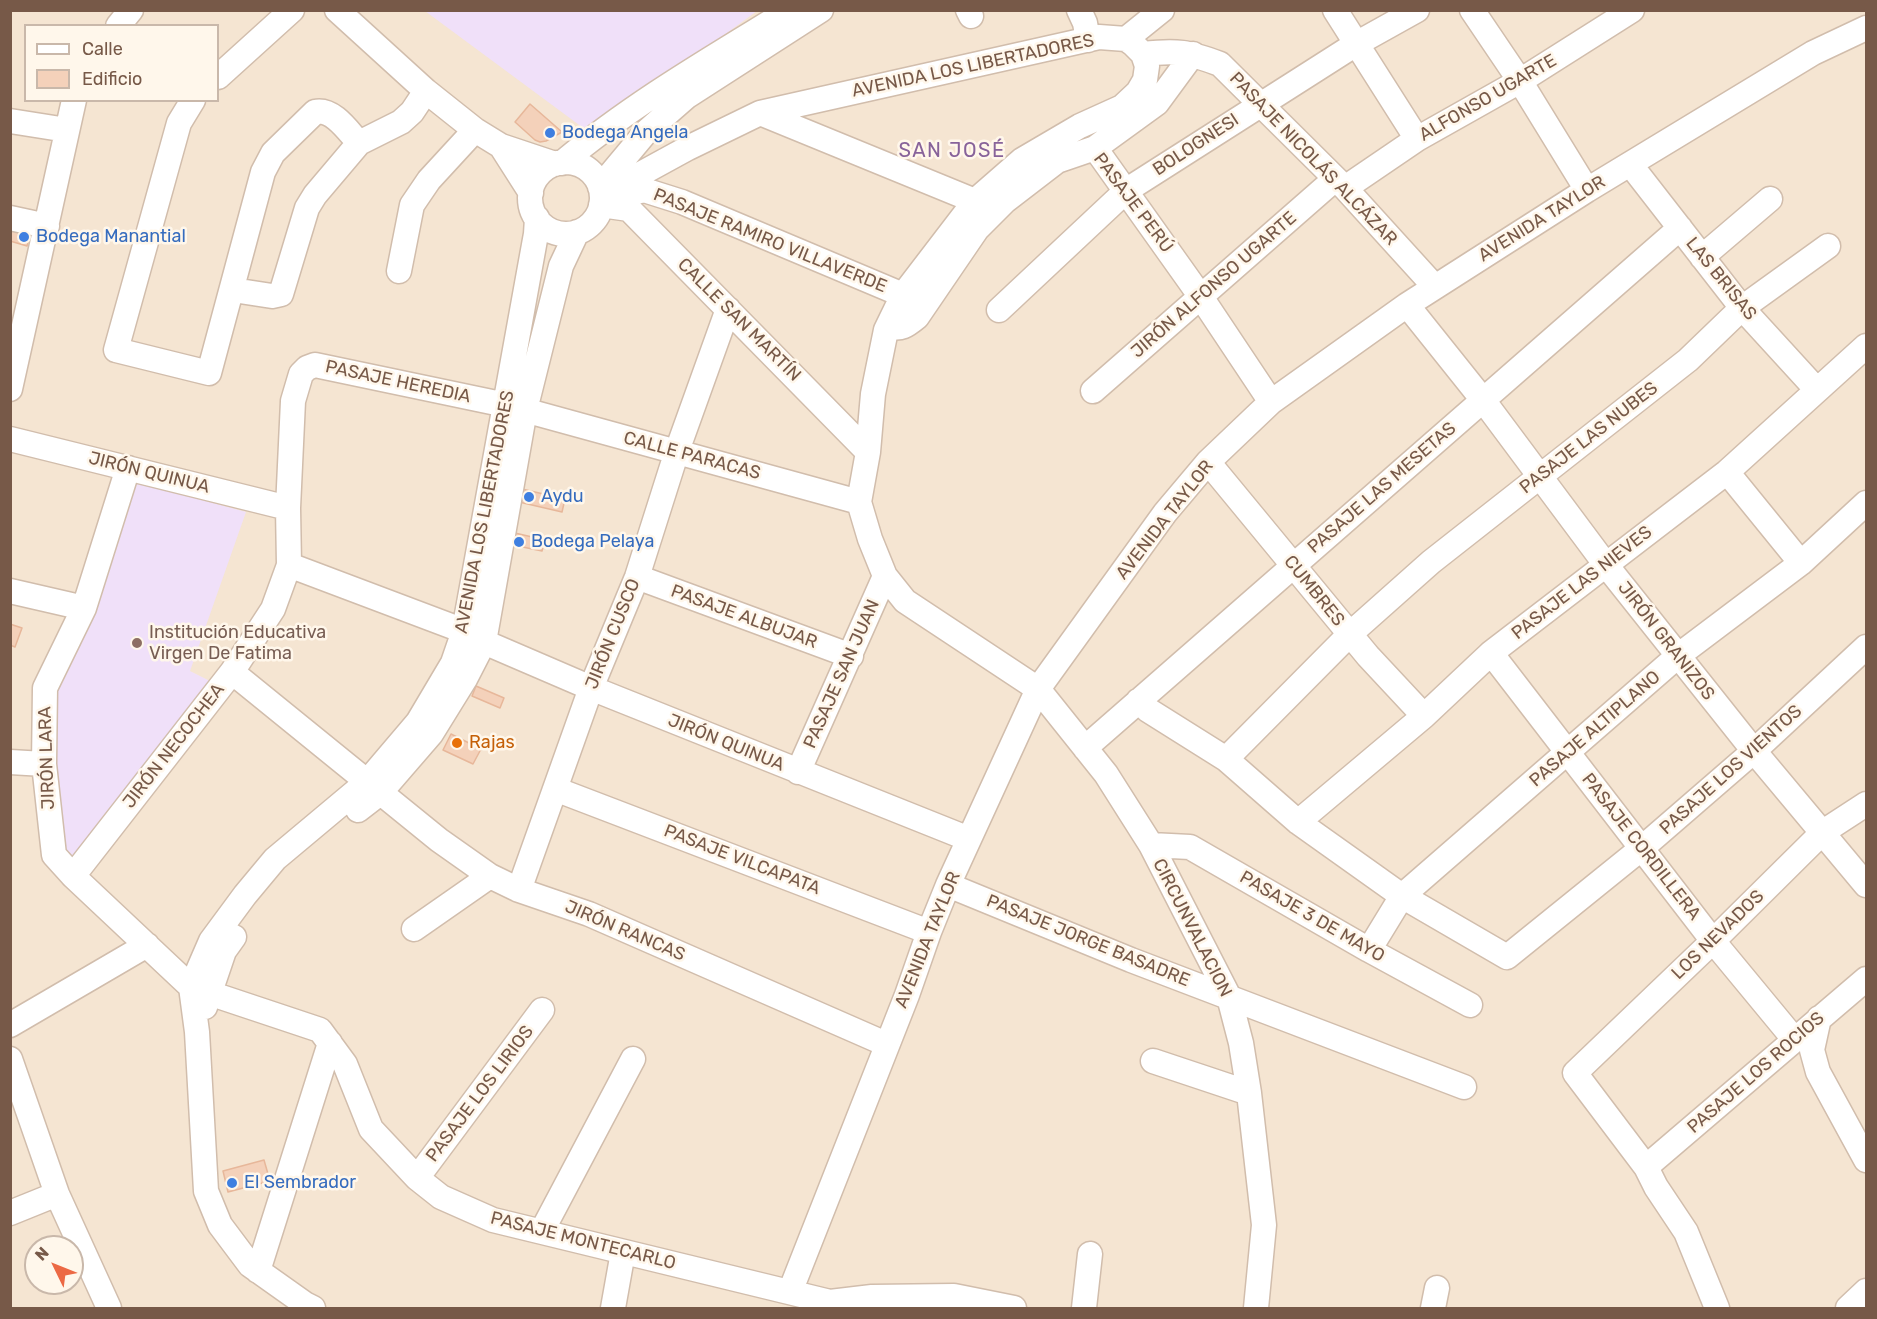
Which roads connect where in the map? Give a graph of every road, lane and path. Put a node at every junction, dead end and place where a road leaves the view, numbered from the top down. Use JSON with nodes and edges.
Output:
{"nodes":[{"id":1,"x":131,"y":10,"type":"edge"},
{"id":2,"x":292,"y":10,"type":"edge"},
{"id":3,"x":337,"y":10,"type":"edge"},
{"id":4,"x":790,"y":10,"type":"edge"},
{"id":5,"x":821,"y":10,"type":"edge"},
{"id":6,"x":1079,"y":10,"type":"edge"},
{"id":7,"x":1162,"y":10,"type":"edge"},
{"id":8,"x":1335,"y":10,"type":"edge"},
{"id":9,"x":1417,"y":10,"type":"edge"},
{"id":10,"x":1472,"y":10,"type":"edge"},
{"id":11,"x":1632,"y":10,"type":"edge"},
{"id":12,"x":120,"y":24,"type":"edge"},
{"id":13,"x":1866,"y":28,"type":"edge"},
{"id":14,"x":1088,"y":40,"type":"junction"},
{"id":15,"x":1356,"y":44,"type":"junction"},
{"id":16,"x":1135,"y":47,"type":"junction"},
{"id":17,"x":1193,"y":54,"type":"junction"},
{"id":18,"x":219,"y":75,"type":"edge"},
{"id":19,"x":1520,"y":81,"type":"junction"},
{"id":20,"x":426,"y":91,"type":"junction"},
{"id":21,"x":74,"y":102,"type":"edge"},
{"id":22,"x":192,"y":102,"type":"edge"},
{"id":23,"x":1261,"y":103,"type":"junction"},
{"id":24,"x":760,"y":112,"type":"junction"},
{"id":25,"x":10,"y":121,"type":"edge"},
{"id":26,"x":67,"y":130,"type":"junction"},
{"id":27,"x":475,"y":130,"type":"junction"},
{"id":28,"x":1417,"y":140,"type":"junction"},
{"id":29,"x":359,"y":143,"type":"junction"},
{"id":30,"x":501,"y":146,"type":"junction"},
{"id":31,"x":1095,"y":148,"type":"junction"},
{"id":32,"x":558,"y":163,"type":"junction"},
{"id":33,"x":1630,"y":164,"type":"junction"},
{"id":34,"x":1340,"y":184,"type":"junction"},
{"id":35,"x":1126,"y":190,"type":"junction"},
{"id":36,"x":1587,"y":190,"type":"junction"},
{"id":37,"x":531,"y":193,"type":"junction"},
{"id":38,"x":601,"y":197,"type":"junction"},
{"id":39,"x":1770,"y":198,"type":"dead end"},
{"id":40,"x":975,"y":201,"type":"junction"},
{"id":41,"x":10,"y":218,"type":"edge"},
{"id":42,"x":537,"y":218,"type":"junction"},
{"id":43,"x":47,"y":226,"type":"junction"},
{"id":44,"x":1680,"y":228,"type":"junction"},
{"id":45,"x":578,"y":232,"type":"junction"},
{"id":46,"x":1828,"y":246,"type":"dead end"},
{"id":47,"x":1702,"y":257,"type":"junction"},
{"id":48,"x":399,"y":271,"type":"dead end"},
{"id":49,"x":1435,"y":287,"type":"junction"},
{"id":50,"x":232,"y":290,"type":"junction"},
{"id":51,"x":526,"y":293,"type":"junction"},
{"id":52,"x":903,"y":295,"type":"junction"},
{"id":53,"x":1201,"y":297,"type":"junction"},
{"id":54,"x":553,"y":299,"type":"junction"},
{"id":55,"x":1407,"y":305,"type":"junction"},
{"id":56,"x":1742,"y":308,"type":"junction"},
{"id":57,"x":728,"y":309,"type":"junction"},
{"id":58,"x":999,"y":310,"type":"dead end"},
{"id":59,"x":17,"y":326,"type":"edge"},
{"id":60,"x":888,"y":326,"type":"junction"},
{"id":61,"x":1866,"y":346,"type":"edge"},
{"id":62,"x":10,"y":389,"type":"edge"},
{"id":63,"x":1817,"y":390,"type":"junction"},
{"id":64,"x":1093,"y":391,"type":"dead end"},
{"id":65,"x":293,"y":400,"type":"joint"},
{"id":66,"x":1483,"y":400,"type":"junction"},
{"id":67,"x":1271,"y":402,"type":"junction"},
{"id":68,"x":515,"y":407,"type":"junction"},
{"id":69,"x":10,"y":439,"type":"edge"},
{"id":70,"x":677,"y":451,"type":"junction"},
{"id":71,"x":868,"y":452,"type":"junction"},
{"id":72,"x":1208,"y":462,"type":"junction"},
{"id":73,"x":128,"y":468,"type":"junction"},
{"id":74,"x":1727,"y":471,"type":"junction"},
{"id":75,"x":1541,"y":477,"type":"junction"},
{"id":76,"x":859,"y":502,"type":"junction"},
{"id":77,"x":1866,"y":502,"type":"edge"},
{"id":78,"x":288,"y":508,"type":"junction"},
{"id":79,"x":1801,"y":563,"type":"junction"},
{"id":80,"x":289,"y":565,"type":"junction"},
{"id":81,"x":1606,"y":565,"type":"junction"},
{"id":82,"x":1293,"y":566,"type":"junction"},
{"id":83,"x":885,"y":576,"type":"junction"},
{"id":84,"x":637,"y":577,"type":"junction"},
{"id":85,"x":10,"y":591,"type":"edge"},
{"id":86,"x":84,"y":608,"type":"junction"},
{"id":87,"x":1350,"y":634,"type":"junction"},
{"id":88,"x":474,"y":636,"type":"junction"},
{"id":89,"x":1866,"y":647,"type":"edge"},
{"id":90,"x":1491,"y":653,"type":"junction"},
{"id":91,"x":1678,"y":655,"type":"junction"},
{"id":92,"x":851,"y":656,"type":"junction"},
{"id":93,"x":232,"y":672,"type":"junction"},
{"id":94,"x":591,"y":688,"type":"junction"},
{"id":95,"x":1038,"y":689,"type":"junction"},
{"id":96,"x":1137,"y":702,"type":"junction"},
{"id":97,"x":1424,"y":716,"type":"junction"},
{"id":98,"x":1085,"y":748,"type":"junction"},
{"id":99,"x":1754,"y":751,"type":"junction"},
{"id":100,"x":1568,"y":753,"type":"junction"},
{"id":101,"x":1226,"y":759,"type":"junction"},
{"id":102,"x":10,"y":762,"type":"edge"},
{"id":103,"x":44,"y":764,"type":"junction"},
{"id":104,"x":798,"y":772,"type":"junction"},
{"id":105,"x":373,"y":787,"type":"junction"},
{"id":106,"x":555,"y":789,"type":"junction"},
{"id":107,"x":1866,"y":804,"type":"edge"},
{"id":108,"x":1298,"y":822,"type":"junction"},
{"id":109,"x":1823,"y":832,"type":"junction"},
{"id":110,"x":969,"y":839,"type":"junction"},
{"id":111,"x":1151,"y":845,"type":"junction"},
{"id":112,"x":1642,"y":848,"type":"junction"},
{"id":113,"x":73,"y":876,"type":"junction"},
{"id":114,"x":490,"y":876,"type":"junction"},
{"id":115,"x":948,"y":885,"type":"junction"},
{"id":116,"x":1866,"y":885,"type":"edge"},
{"id":117,"x":519,"y":890,"type":"junction"},
{"id":118,"x":1402,"y":896,"type":"junction"},
{"id":119,"x":414,"y":929,"type":"dead end"},
{"id":120,"x":929,"y":932,"type":"junction"},
{"id":121,"x":1713,"y":941,"type":"junction"},
{"id":122,"x":147,"y":945,"type":"junction"},
{"id":123,"x":1369,"y":950,"type":"junction"},
{"id":124,"x":1866,"y":979,"type":"edge"},
{"id":125,"x":200,"y":990,"type":"junction"},
{"id":126,"x":1229,"y":997,"type":"junction"},
{"id":127,"x":1470,"y":1005,"type":"dead end"},
{"id":128,"x":542,"y":1010,"type":"dead end"},
{"id":129,"x":1819,"y":1018,"type":"junction"},
{"id":130,"x":10,"y":1025,"type":"edge"},
{"id":131,"x":1794,"y":1039,"type":"junction"},
{"id":132,"x":330,"y":1043,"type":"junction"},
{"id":133,"x":886,"y":1044,"type":"junction"},
{"id":134,"x":10,"y":1059,"type":"edge"},
{"id":135,"x":633,"y":1059,"type":"dead end"},
{"id":136,"x":1152,"y":1061,"type":"dead end"},
{"id":137,"x":1464,"y":1087,"type":"dead end"},
{"id":138,"x":1249,"y":1093,"type":"junction"},
{"id":139,"x":1866,"y":1160,"type":"edge"},
{"id":140,"x":1646,"y":1167,"type":"junction"},
{"id":141,"x":417,"y":1178,"type":"junction"},
{"id":142,"x":57,"y":1194,"type":"junction"},
{"id":143,"x":10,"y":1213,"type":"edge"},
{"id":144,"x":542,"y":1232,"type":"junction"},
{"id":145,"x":623,"y":1252,"type":"junction"},
{"id":146,"x":1090,"y":1254,"type":"dead end"},
{"id":147,"x":258,"y":1271,"type":"junction"},
{"id":148,"x":1866,"y":1291,"type":"edge"},
{"id":149,"x":790,"y":1292,"type":"junction"},
{"id":150,"x":109,"y":1308,"type":"edge"},
{"id":151,"x":314,"y":1308,"type":"edge"},
{"id":152,"x":613,"y":1308,"type":"edge"},
{"id":153,"x":1014,"y":1308,"type":"edge"},
{"id":154,"x":1084,"y":1308,"type":"edge"},
{"id":155,"x":1256,"y":1308,"type":"edge"},
{"id":156,"x":1717,"y":1308,"type":"edge"},
{"id":157,"x":1848,"y":1308,"type":"edge"}],
"edges":[{"from":1,"to":12,"type":"street"},
{"from":2,"to":18,"type":"street"},
{"from":3,"to":20,"type":"street"},
{"from":4,"to":32,"type":"street"},
{"from":5,"to":38,"type":"street"},
{"from":6,"to":14,"type":"street"},
{"from":7,"to":16,"type":"street"},
{"from":8,"to":15,"type":"street"},
{"from":9,"to":15,"type":"street","name":"BOLOGNESI"},
{"from":10,"to":19,"type":"street"},
{"from":11,"to":19,"type":"street","name":"ALFONSO UGARTE"},
{"from":13,"to":33,"type":"street","name":"AVENIDA TAYLOR"},
{"from":14,"to":16,"type":"street","name":"AVENIDA LOS LIBERTADORES"},
{"from":14,"to":24,"type":"street","name":"AVENIDA LOS LIBERTADORES"},
{"from":15,"to":23,"type":"street","name":"BOLOGNESI"},
{"from":15,"to":28,"type":"street"},
{"from":16,"to":17,"type":"street","name":"PASAJE NICOLÁS ALCÁZAR"},
{"from":16,"to":40,"type":"street"},
{"from":17,"to":23,"type":"street","name":"PASAJE NICOLÁS ALCÁZAR"},
{"from":17,"to":31,"type":"street"},
{"from":19,"to":28,"type":"street","name":"ALFONSO UGARTE"},
{"from":19,"to":36,"type":"street"},
{"from":20,"to":27,"type":"street"},
{"from":20,"to":29,"type":"street"},
{"from":21,"to":26,"type":"street"},
{"from":22,"to":50,"type":"street"},
{"from":23,"to":34,"type":"street","name":"PASAJE NICOLÁS ALCÁZAR"},
{"from":23,"to":35,"type":"street","name":"BOLOGNESI"},
{"from":24,"to":38,"type":"street","name":"AVENIDA LOS LIBERTADORES"},
{"from":24,"to":40,"type":"street"},
{"from":25,"to":26,"type":"street"},
{"from":26,"to":43,"type":"street"},
{"from":27,"to":30,"type":"street"},
{"from":27,"to":48,"type":"street"},
{"from":28,"to":34,"type":"street","name":"ALFONSO UGARTE"},
{"from":29,"to":50,"type":"street"},
{"from":29,"to":50,"type":"street"},
{"from":30,"to":32,"type":"street"},
{"from":30,"to":37,"type":"street"},
{"from":31,"to":35,"type":"street","name":"PASAJE PERÚ"},
{"from":31,"to":60,"type":"street","name":"PASAJE PERÚ"},
{"from":32,"to":37,"type":"street"},
{"from":32,"to":38,"type":"street"},
{"from":33,"to":36,"type":"street","name":"AVENIDA TAYLOR"},
{"from":33,"to":44,"type":"street","name":"LAS BRISAS"},
{"from":34,"to":49,"type":"street","name":"PASAJE NICOLÁS ALCÁZAR"},
{"from":34,"to":53,"type":"street","name":"JIRÓN ALFONSO UGARTE"},
{"from":35,"to":53,"type":"street","name":"PASAJE PERÚ"},
{"from":35,"to":58,"type":"street","name":"BOLOGNESI"},
{"from":36,"to":49,"type":"street","name":"AVENIDA TAYLOR"},
{"from":37,"to":42,"type":"street"},
{"from":38,"to":45,"type":"street"},
{"from":38,"to":52,"type":"street","name":"PASAJE RAMIRO VILLAVERDE"},
{"from":38,"to":57,"type":"street","name":"CALLE SAN MARTÍN"},
{"from":39,"to":47,"type":"street"},
{"from":40,"to":52,"type":"street"},
{"from":41,"to":43,"type":"street"},
{"from":42,"to":45,"type":"street"},
{"from":42,"to":51,"type":"street","name":"AVENIDA LOS LIBERTADORES"},
{"from":43,"to":59,"type":"street"},
{"from":44,"to":47,"type":"street","name":"LAS BRISAS"},
{"from":44,"to":66,"type":"street","name":"PASAJE LAS MESETAS"},
{"from":45,"to":54,"type":"street","name":"AVENIDA LOS LIBERTADORES"},
{"from":46,"to":56,"type":"street","name":"PASAJE LAS NUBES"},
{"from":47,"to":56,"type":"street","name":"LAS BRISAS"},
{"from":49,"to":55,"type":"street","name":"AVENIDA TAYLOR"},
{"from":51,"to":54,"type":"street"},
{"from":51,"to":68,"type":"street","name":"AVENIDA LOS LIBERTADORES"},
{"from":52,"to":60,"type":"street"},
{"from":53,"to":64,"type":"street","name":"JIRÓN ALFONSO UGARTE"},
{"from":53,"to":67,"type":"street","name":"PASAJE PERÚ"},
{"from":54,"to":68,"type":"street","name":"AVENIDA LOS LIBERTADORES"},
{"from":55,"to":66,"type":"street","name":"JIRÓN GRANIZOS"},
{"from":55,"to":67,"type":"street","name":"AVENIDA TAYLOR"},
{"from":56,"to":63,"type":"street","name":"LAS BRISAS"},
{"from":56,"to":75,"type":"street","name":"PASAJE LAS NUBES"},
{"from":57,"to":70,"type":"street","name":"JIRÓN CUSCO"},
{"from":57,"to":71,"type":"street","name":"CALLE SAN MARTÍN"},
{"from":59,"to":62,"type":"street"},
{"from":60,"to":71,"type":"street"},
{"from":61,"to":63,"type":"street","name":"PASAJE LAS NIEVES"},
{"from":63,"to":74,"type":"street","name":"PASAJE LAS NIEVES"},
{"from":65,"to":68,"type":"street","name":"PASAJE HEREDIA"},
{"from":65,"to":78,"type":"street","name":"JIRÓN NECOCHEA"},
{"from":66,"to":75,"type":"street","name":"JIRÓN GRANIZOS"},
{"from":66,"to":82,"type":"street","name":"PASAJE LAS MESETAS"},
{"from":67,"to":72,"type":"street","name":"AVENIDA TAYLOR"},
{"from":68,"to":70,"type":"street","name":"CALLE PARACAS"},
{"from":68,"to":88,"type":"street","name":"AVENIDA LOS LIBERTADORES"},
{"from":69,"to":73,"type":"street","name":"JIRÓN QUINUA"},
{"from":70,"to":76,"type":"street","name":"CALLE PARACAS"},
{"from":70,"to":84,"type":"street","name":"JIRÓN CUSCO"},
{"from":71,"to":76,"type":"street"},
{"from":72,"to":82,"type":"street","name":"CUMBRES"},
{"from":72,"to":95,"type":"street","name":"AVENIDA TAYLOR"},
{"from":73,"to":78,"type":"street","name":"JIRÓN QUINUA"},
{"from":73,"to":86,"type":"street","name":"JIRÓN LARA"},
{"from":74,"to":79,"type":"street"},
{"from":74,"to":81,"type":"street","name":"PASAJE LAS NIEVES"},
{"from":75,"to":81,"type":"street","name":"JIRÓN GRANIZOS"},
{"from":75,"to":87,"type":"street","name":"PASAJE LAS NUBES"},
{"from":76,"to":83,"type":"street"},
{"from":77,"to":79,"type":"street","name":"PASAJE ALTIPLANO"},
{"from":78,"to":80,"type":"street","name":"JIRÓN NECOCHEA"},
{"from":79,"to":91,"type":"street","name":"PASAJE ALTIPLANO"},
{"from":80,"to":88,"type":"street","name":"JIRÓN QUINUA"},
{"from":80,"to":93,"type":"street","name":"JIRÓN NECOCHEA"},
{"from":81,"to":90,"type":"street","name":"PASAJE LAS NIEVES"},
{"from":81,"to":91,"type":"street","name":"JIRÓN GRANIZOS"},
{"from":82,"to":87,"type":"street","name":"CUMBRES"},
{"from":82,"to":96,"type":"street","name":"PASAJE LAS MESETAS"},
{"from":83,"to":92,"type":"street","name":"PASAJE SAN JUAN"},
{"from":83,"to":95,"type":"street","name":"CIRCUNVALACION"},
{"from":84,"to":92,"type":"street","name":"PASAJE ALBUJAR"},
{"from":84,"to":94,"type":"street","name":"JIRÓN CUSCO"},
{"from":85,"to":86,"type":"street"},
{"from":86,"to":103,"type":"street","name":"JIRÓN LARA"},
{"from":87,"to":97,"type":"street","name":"CUMBRES"},
{"from":87,"to":101,"type":"street","name":"PASAJE LAS NUBES"},
{"from":88,"to":94,"type":"street","name":"JIRÓN QUINUA"},
{"from":88,"to":105,"type":"street","name":"AVENIDA LOS LIBERTADORES"},
{"from":89,"to":99,"type":"street","name":"PASAJE LOS VIENTOS"},
{"from":90,"to":97,"type":"street","name":"PASAJE LAS NIEVES"},
{"from":90,"to":100,"type":"street","name":"PASAJE CORDILLERA"},
{"from":91,"to":99,"type":"street","name":"JIRÓN GRANIZOS"},
{"from":91,"to":100,"type":"street","name":"PASAJE ALTIPLANO"},
{"from":92,"to":104,"type":"street","name":"PASAJE SAN JUAN"},
{"from":93,"to":105,"type":"street","name":"JIRÓN RANCAS"},
{"from":93,"to":113,"type":"street","name":"JIRÓN NECOCHEA"},
{"from":94,"to":104,"type":"street","name":"JIRÓN QUINUA"},
{"from":94,"to":106,"type":"street","name":"JIRÓN CUSCO"},
{"from":95,"to":98,"type":"street","name":"CIRCUNVALACION"},
{"from":95,"to":110,"type":"street","name":"AVENIDA TAYLOR"},
{"from":96,"to":98,"type":"street","name":"PASAJE LAS MESETAS"},
{"from":96,"to":101,"type":"street"},
{"from":97,"to":108,"type":"street","name":"PASAJE LAS NIEVES"},
{"from":98,"to":111,"type":"street","name":"CIRCUNVALACION"},
{"from":99,"to":109,"type":"street","name":"JIRÓN GRANIZOS"},
{"from":99,"to":112,"type":"street","name":"PASAJE LOS VIENTOS"},
{"from":100,"to":112,"type":"street","name":"PASAJE CORDILLERA"},
{"from":100,"to":118,"type":"street","name":"PASAJE ALTIPLANO"},
{"from":101,"to":108,"type":"street"},
{"from":102,"to":103,"type":"street"},
{"from":103,"to":113,"type":"street","name":"JIRÓN LARA"},
{"from":104,"to":110,"type":"street","name":"JIRÓN QUINUA"},
{"from":105,"to":114,"type":"street","name":"JIRÓN RANCAS"},
{"from":105,"to":125,"type":"street","name":"AVENIDA LOS LIBERTADORES"},
{"from":106,"to":117,"type":"street","name":"JIRÓN CUSCO"},
{"from":106,"to":120,"type":"street","name":"PASAJE VILCAPATA"},
{"from":107,"to":109,"type":"street","name":"LOS NEVADOS"},
{"from":108,"to":118,"type":"street"},
{"from":109,"to":116,"type":"street","name":"JIRÓN GRANIZOS"},
{"from":109,"to":121,"type":"street","name":"LOS NEVADOS"},
{"from":110,"to":115,"type":"street","name":"AVENIDA TAYLOR"},
{"from":111,"to":123,"type":"street","name":"PASAJE 3 DE MAYO"},
{"from":111,"to":126,"type":"street","name":"CIRCUNVALACION"},
{"from":112,"to":118,"type":"street","name":"PASAJE LOS VIENTOS"},
{"from":112,"to":121,"type":"street","name":"PASAJE CORDILLERA"},
{"from":113,"to":122,"type":"street","name":"JIRÓN LARA"},
{"from":114,"to":117,"type":"street","name":"JIRÓN RANCAS"},
{"from":114,"to":119,"type":"street"},
{"from":115,"to":120,"type":"street","name":"AVENIDA TAYLOR"},
{"from":115,"to":126,"type":"street","name":"PASAJE JORGE BASADRE"},
{"from":117,"to":133,"type":"street","name":"JIRÓN RANCAS"},
{"from":118,"to":123,"type":"street","name":"PASAJE ALTIPLANO"},
{"from":120,"to":133,"type":"street","name":"AVENIDA TAYLOR"},
{"from":121,"to":131,"type":"street","name":"PASAJE CORDILLERA"},
{"from":121,"to":140,"type":"street","name":"LOS NEVADOS"},
{"from":122,"to":125,"type":"street","name":"JIRÓN LARA"},
{"from":122,"to":130,"type":"street"},
{"from":123,"to":127,"type":"street","name":"PASAJE 3 DE MAYO"},
{"from":124,"to":129,"type":"street","name":"PASAJE LOS ROCIOS"},
{"from":125,"to":132,"type":"street","name":"PASAJE MONTECARLO"},
{"from":125,"to":147,"type":"street","name":"AVENIDA LOS LIBERTADORES"},
{"from":126,"to":137,"type":"street","name":"PASAJE JORGE BASADRE"},
{"from":126,"to":138,"type":"street","name":"CIRCUNVALACION"},
{"from":128,"to":141,"type":"street","name":"PASAJE LOS LIRIOS"},
{"from":129,"to":131,"type":"street","name":"PASAJE LOS ROCIOS"},
{"from":129,"to":139,"type":"street"},
{"from":131,"to":140,"type":"street","name":"PASAJE LOS ROCIOS"},
{"from":132,"to":141,"type":"street","name":"PASAJE MONTECARLO"},
{"from":132,"to":147,"type":"street"},
{"from":133,"to":149,"type":"street","name":"AVENIDA TAYLOR"},
{"from":134,"to":142,"type":"street"},
{"from":135,"to":144,"type":"street"},
{"from":136,"to":138,"type":"street"},
{"from":138,"to":155,"type":"street","name":"CIRCUNVALACION"},
{"from":140,"to":156,"type":"street"},
{"from":141,"to":144,"type":"street","name":"PASAJE MONTECARLO"},
{"from":142,"to":143,"type":"street"},
{"from":142,"to":150,"type":"street"},
{"from":144,"to":145,"type":"street","name":"PASAJE MONTECARLO"},
{"from":145,"to":149,"type":"street","name":"PASAJE MONTECARLO"},
{"from":145,"to":152,"type":"street"},
{"from":146,"to":154,"type":"street"},
{"from":147,"to":151,"type":"street","name":"AVENIDA LOS LIBERTADORES"},
{"from":148,"to":157,"type":"street"},
{"from":149,"to":153,"type":"street","name":"PASAJE MONTECARLO"}]}
